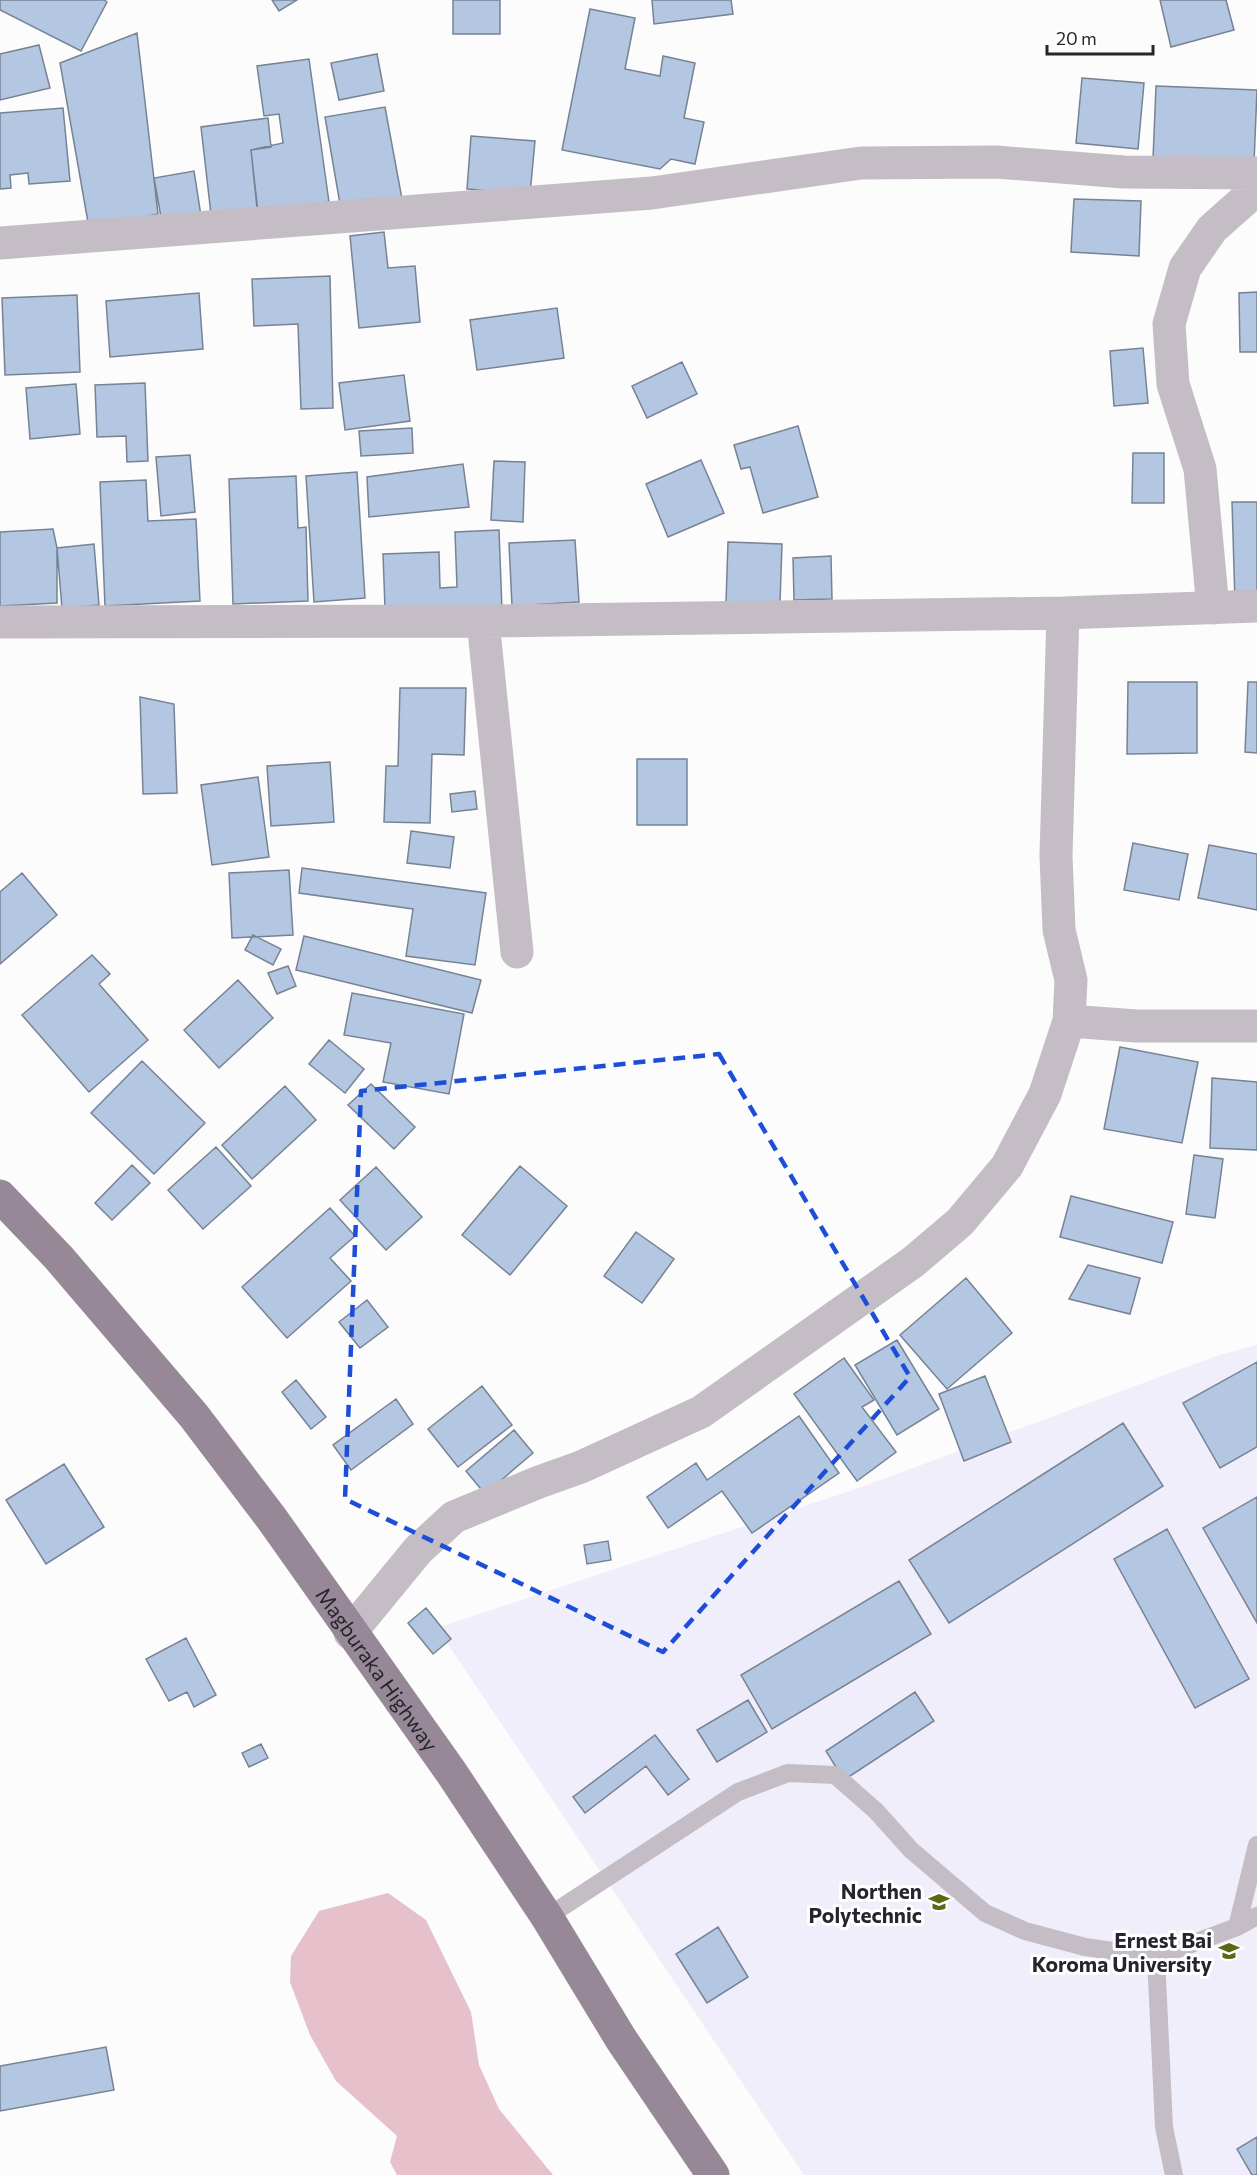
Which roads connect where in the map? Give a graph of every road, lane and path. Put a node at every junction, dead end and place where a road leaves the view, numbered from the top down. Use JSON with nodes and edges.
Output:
{"nodes":[{"id":1,"x":1257,"y":173,"type":"edge"},
{"id":2,"x":1257,"y":189,"type":"edge"},
{"id":3,"x":0,"y":243,"type":"edge"},
{"id":4,"x":1257,"y":606,"type":"edge"},
{"id":5,"x":1213,"y":608,"type":"junction"},
{"id":6,"x":1063,"y":613,"type":"junction"},
{"id":7,"x":483,"y":621,"type":"junction"},
{"id":8,"x":0,"y":622,"type":"edge"},
{"id":9,"x":517,"y":952,"type":"dead end"},
{"id":10,"x":1070,"y":1021,"type":"junction"},
{"id":11,"x":1257,"y":1026,"type":"edge"},
{"id":12,"x":0,"y":1196,"type":"edge"},
{"id":13,"x":350,"y":1633,"type":"junction"},
{"id":14,"x":1257,"y":1845,"type":"edge"},
{"id":15,"x":1257,"y":1916,"type":"edge"},
{"id":16,"x":547,"y":1917,"type":"junction"},
{"id":17,"x":1236,"y":1927,"type":"junction"},
{"id":18,"x":1156,"y":1957,"type":"junction"},
{"id":19,"x":713,"y":2175,"type":"edge"},
{"id":20,"x":1174,"y":2175,"type":"edge"}],
"edges":[{"from":1,"to":3,"type":"street"},
{"from":2,"to":5,"type":"street"},
{"from":4,"to":5,"type":"street"},
{"from":5,"to":6,"type":"street"},
{"from":6,"to":7,"type":"street"},
{"from":6,"to":10,"type":"street"},
{"from":7,"to":8,"type":"street"},
{"from":7,"to":9,"type":"street"},
{"from":10,"to":11,"type":"street"},
{"from":10,"to":13,"type":"street"},
{"from":12,"to":13,"type":"main road","name":"Magburaka Highway"},
{"from":13,"to":16,"type":"main road","name":"Magburaka Highway"},
{"from":14,"to":17,"type":"lane"},
{"from":15,"to":17,"type":"lane"},
{"from":16,"to":18,"type":"lane"},
{"from":16,"to":19,"type":"main road","name":"Magburaka Highway"},
{"from":17,"to":18,"type":"lane"},
{"from":18,"to":20,"type":"lane"}]}
